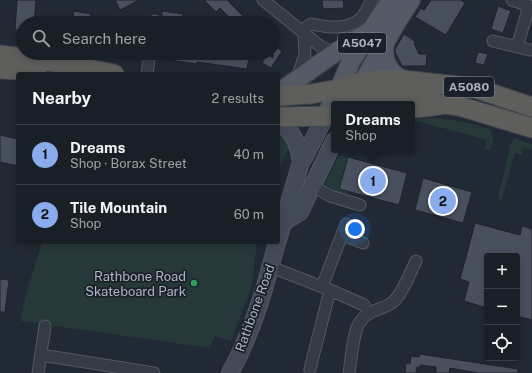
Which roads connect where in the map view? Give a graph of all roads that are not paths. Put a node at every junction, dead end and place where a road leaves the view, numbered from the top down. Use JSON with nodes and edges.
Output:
{"nodes":[{"id":1,"x":263,"y":0,"type":"edge"},
{"id":2,"x":280,"y":0,"type":"edge"},
{"id":3,"x":372,"y":0,"type":"edge"},
{"id":4,"x":391,"y":0,"type":"edge"},
{"id":5,"x":411,"y":0,"type":"edge"},
{"id":6,"x":512,"y":0,"type":"edge"},
{"id":7,"x":531,"y":7,"type":"edge"},
{"id":8,"x":275,"y":11,"type":"junction"},
{"id":9,"x":303,"y":32,"type":"junction"},
{"id":10,"x":370,"y":32,"type":"junction"},
{"id":11,"x":385,"y":41,"type":"junction"},
{"id":12,"x":493,"y":41,"type":"dead end"},
{"id":13,"x":517,"y":47,"type":"junction"},
{"id":14,"x":530,"y":50,"type":"dead end"},
{"id":15,"x":336,"y":52,"type":"junction"},
{"id":16,"x":0,"y":56,"type":"edge"},
{"id":17,"x":16,"y":58,"type":"edge"},
{"id":18,"x":16,"y":60,"type":"edge"},
{"id":19,"x":17,"y":60,"type":"edge"},
{"id":20,"x":36,"y":60,"type":"edge"},
{"id":21,"x":149,"y":60,"type":"edge"},
{"id":22,"x":0,"y":69,"type":"edge"},
{"id":23,"x":28,"y":72,"type":"edge"},
{"id":24,"x":104,"y":72,"type":"edge"},
{"id":25,"x":147,"y":72,"type":"edge"},
{"id":26,"x":296,"y":80,"type":"junction"},
{"id":27,"x":403,"y":80,"type":"junction"},
{"id":28,"x":280,"y":92,"type":"edge"},
{"id":29,"x":352,"y":93,"type":"edge"},
{"id":30,"x":280,"y":96,"type":"edge"},
{"id":31,"x":344,"y":101,"type":"edge"},
{"id":32,"x":446,"y":104,"type":"junction"},
{"id":33,"x":532,"y":107,"type":"edge"},
{"id":34,"x":415,"y":108,"type":"edge"},
{"id":35,"x":329,"y":116,"type":"edge"},
{"id":36,"x":280,"y":118,"type":"edge"},
{"id":37,"x":280,"y":120,"type":"edge"},
{"id":38,"x":532,"y":128,"type":"edge"},
{"id":39,"x":331,"y":147,"type":"edge"},
{"id":40,"x":301,"y":162,"type":"junction"},
{"id":41,"x":313,"y":186,"type":"junction"},
{"id":42,"x":360,"y":205,"type":"dead end"},
{"id":43,"x":283,"y":223,"type":"junction"},
{"id":44,"x":280,"y":234,"type":"edge"},
{"id":45,"x":363,"y":243,"type":"dead end"},
{"id":46,"x":277,"y":244,"type":"edge"},
{"id":47,"x":416,"y":261,"type":"dead end"},
{"id":48,"x":271,"y":267,"type":"junction"},
{"id":49,"x":326,"y":288,"type":"junction"},
{"id":50,"x":364,"y":305,"type":"dead end"},
{"id":51,"x":45,"y":326,"type":"dead end"},
{"id":52,"x":40,"y":355,"type":"junction"},
{"id":53,"x":310,"y":369,"type":"dead end"},
{"id":54,"x":38,"y":373,"type":"edge"},
{"id":55,"x":154,"y":373,"type":"edge"},
{"id":56,"x":230,"y":373,"type":"edge"},
{"id":57,"x":349,"y":373,"type":"edge"}],
"edges":[{"from":1,"to":8,"type":"street"},
{"from":2,"to":8,"type":"street"},
{"from":3,"to":9,"type":"street"},
{"from":4,"to":10,"type":"main road","number":"A5047"},
{"from":5,"to":11,"type":"main road","number":"A5047"},
{"from":6,"to":7,"type":"street"},
{"from":7,"to":13,"type":"street"},
{"from":8,"to":9,"type":"street"},
{"from":9,"to":15,"type":"street"},
{"from":9,"to":26,"type":"street"},
{"from":10,"to":15,"type":"main road"},
{"from":10,"to":29,"type":"main road","number":"A5047"},
{"from":11,"to":27,"type":"main road"},
{"from":11,"to":29,"type":"main road","number":"A5047"},
{"from":12,"to":13,"type":"street"},
{"from":13,"to":14,"type":"street"},
{"from":15,"to":26,"type":"main road"},
{"from":16,"to":17,"type":"highway"},
{"from":16,"to":18,"type":"highway"},
{"from":19,"to":23,"type":"highway"},
{"from":20,"to":24,"type":"highway"},
{"from":21,"to":25,"type":"street"},
{"from":22,"to":23,"type":"highway"},
{"from":26,"to":28,"type":"main road"},
{"from":27,"to":29,"type":"highway","number":"A5080"},
{"from":27,"to":33,"type":"highway","number":"A5080"},
{"from":29,"to":30,"type":"highway"},
{"from":29,"to":31,"type":"main road","number":"A5047"},
{"from":29,"to":32,"type":"highway"},
{"from":32,"to":34,"type":"highway","number":"A5080"},
{"from":32,"to":38,"type":"highway","number":"A5080"},
{"from":35,"to":36,"type":"highway"},
{"from":35,"to":40,"type":"main road","name":"Rathbone Road"},
{"from":37,"to":40,"type":"main road"},
{"from":39,"to":41,"type":"main road"},
{"from":40,"to":43,"type":"main road","name":"Rathbone Road"},
{"from":41,"to":42,"type":"street"},
{"from":41,"to":43,"type":"main road"},
{"from":43,"to":44,"type":"main road","name":"Rathbone Road"},
{"from":45,"to":49,"type":"street"},
{"from":46,"to":48,"type":"main road","name":"Rathbone Road"},
{"from":47,"to":57,"type":"street"},
{"from":48,"to":49,"type":"street"},
{"from":48,"to":56,"type":"main road","name":"Rathbone Road"},
{"from":49,"to":50,"type":"street"},
{"from":49,"to":53,"type":"street"},
{"from":51,"to":52,"type":"street"},
{"from":52,"to":54,"type":"street"},
{"from":52,"to":55,"type":"street"}]}
